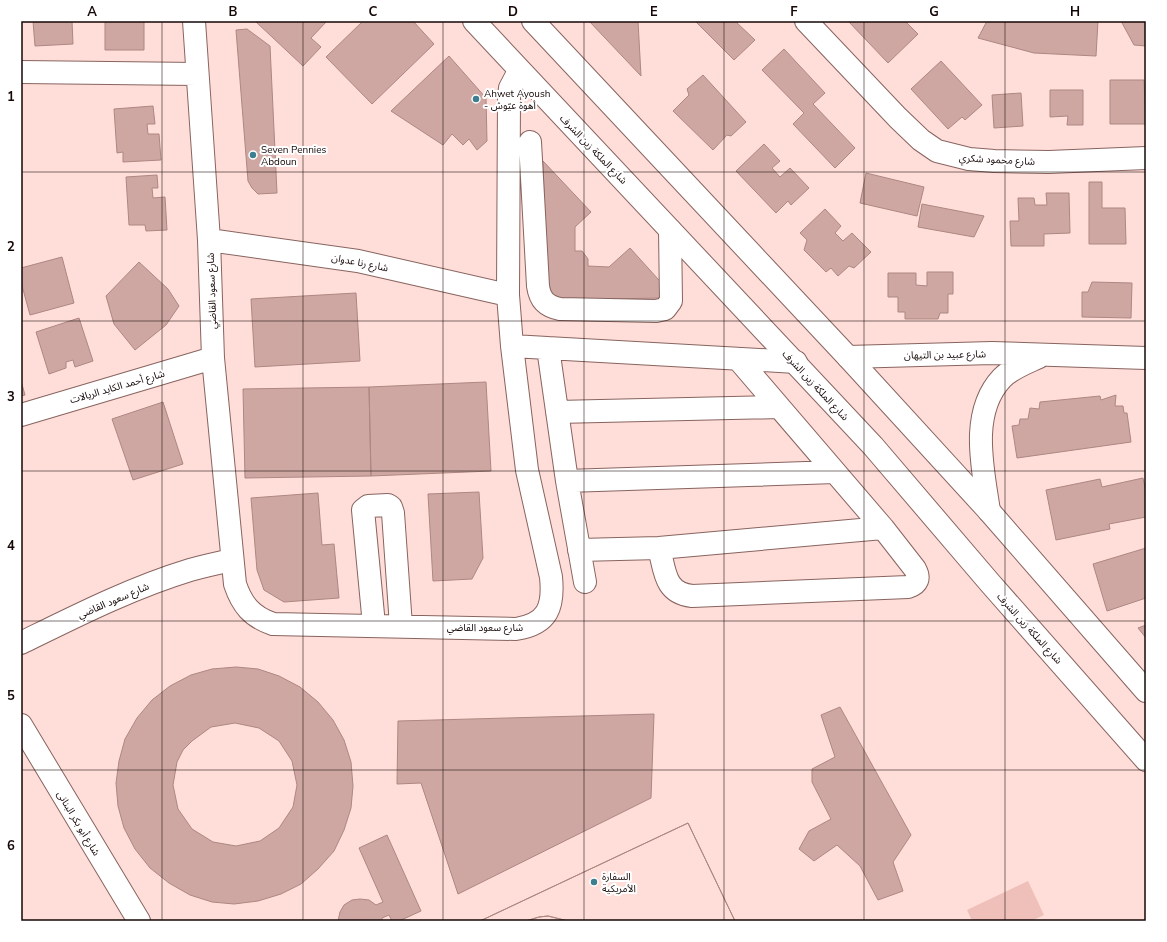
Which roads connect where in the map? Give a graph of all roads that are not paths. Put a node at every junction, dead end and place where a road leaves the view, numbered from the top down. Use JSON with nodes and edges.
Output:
{"nodes":[{"id":1,"x":194,"y":21,"type":"edge"},
{"id":2,"x":474,"y":21,"type":"edge"},
{"id":3,"x":533,"y":21,"type":"edge"},
{"id":4,"x":806,"y":21,"type":"edge"},
{"id":5,"x":519,"y":71,"type":"junction"},
{"id":6,"x":21,"y":72,"type":"edge"},
{"id":7,"x":197,"y":74,"type":"junction"},
{"id":8,"x":530,"y":142,"type":"dead end"},
{"id":9,"x":1146,"y":158,"type":"edge"},
{"id":10,"x":670,"y":230,"type":"junction"},
{"id":11,"x":209,"y":240,"type":"junction"},
{"id":12,"x":508,"y":295,"type":"junction"},
{"id":13,"x":512,"y":346,"type":"junction"},
{"id":14,"x":548,"y":348,"type":"junction"},
{"id":15,"x":1042,"y":356,"type":"junction"},
{"id":16,"x":848,"y":357,"type":"junction"},
{"id":17,"x":212,"y":358,"type":"junction"},
{"id":18,"x":1146,"y":358,"type":"edge"},
{"id":19,"x":738,"y":359,"type":"junction"},
{"id":20,"x":796,"y":362,"type":"junction"},
{"id":21,"x":779,"y":407,"type":"junction"},
{"id":22,"x":557,"y":412,"type":"junction"},
{"id":23,"x":21,"y":415,"type":"edge"},
{"id":24,"x":835,"y":472,"type":"junction"},
{"id":25,"x":567,"y":480,"type":"junction"},
{"id":26,"x":989,"y":511,"type":"junction"},
{"id":27,"x":883,"y":528,"type":"junction"},
{"id":28,"x":659,"y":548,"type":"junction"},
{"id":29,"x":579,"y":550,"type":"junction"},
{"id":30,"x":232,"y":560,"type":"junction"},
{"id":31,"x":585,"y":582,"type":"dead end"},
{"id":32,"x":374,"y":625,"type":"junction"},
{"id":33,"x":401,"y":626,"type":"junction"},
{"id":34,"x":21,"y":644,"type":"edge"},
{"id":35,"x":1146,"y":691,"type":"edge"},
{"id":36,"x":21,"y":725,"type":"edge"},
{"id":37,"x":1146,"y":760,"type":"edge"},
{"id":38,"x":139,"y":921,"type":"edge"}],
"edges":[{"from":1,"to":7,"type":"street","name":"شارع سعود القاضي"},
{"from":2,"to":5,"type":"street","name":"شارع الملكة زين الشرف"},
{"from":3,"to":16,"type":"street"},
{"from":4,"to":9,"type":"street","name":"شارع محمود شكري"},
{"from":5,"to":10,"type":"street","name":"شارع الملكة زين الشرف"},
{"from":5,"to":12,"type":"street","name":"شارع سعود القاضي"},
{"from":6,"to":7,"type":"street"},
{"from":7,"to":11,"type":"street","name":"شارع سعود القاضي"},
{"from":8,"to":10,"type":"street"},
{"from":10,"to":20,"type":"street","name":"شارع الملكة زين الشرف"},
{"from":11,"to":12,"type":"street","name":"شارع رنا عدوان"},
{"from":11,"to":17,"type":"street","name":"شارع سعود القاضي"},
{"from":12,"to":13,"type":"street","name":"شارع سعود القاضي"},
{"from":13,"to":14,"type":"street"},
{"from":13,"to":33,"type":"street","name":"شارع سعود القاضي"},
{"from":14,"to":19,"type":"street"},
{"from":14,"to":22,"type":"street"},
{"from":15,"to":16,"type":"street","name":"شارع عبيد بن التيهان"},
{"from":15,"to":18,"type":"street","name":"شارع عبيد بن التيهان"},
{"from":15,"to":26,"type":"street","name":"شارع عبيد بن التيهان"},
{"from":16,"to":26,"type":"street"},
{"from":17,"to":23,"type":"street","name":"شارع أحمد الكايد الريالات"},
{"from":17,"to":30,"type":"street","name":"شارع سعود القاضي"},
{"from":19,"to":20,"type":"street"},
{"from":19,"to":21,"type":"street"},
{"from":20,"to":37,"type":"street","name":"شارع الملكة زين الشرف"},
{"from":21,"to":22,"type":"street"},
{"from":21,"to":24,"type":"street"},
{"from":22,"to":25,"type":"street"},
{"from":24,"to":25,"type":"street"},
{"from":24,"to":27,"type":"street"},
{"from":25,"to":29,"type":"street"},
{"from":26,"to":35,"type":"street"},
{"from":27,"to":28,"type":"street"},
{"from":27,"to":28,"type":"street"},
{"from":28,"to":29,"type":"street"},
{"from":29,"to":31,"type":"street"},
{"from":30,"to":32,"type":"street","name":"شارع سعود القاضي"},
{"from":30,"to":34,"type":"street","name":"شارع سعود القاضي"},
{"from":32,"to":33,"type":"street","name":"شارع سعود القاضي"},
{"from":32,"to":33,"type":"street"},
{"from":36,"to":38,"type":"street","name":"شارع أبو بكر البنانى"}]}
